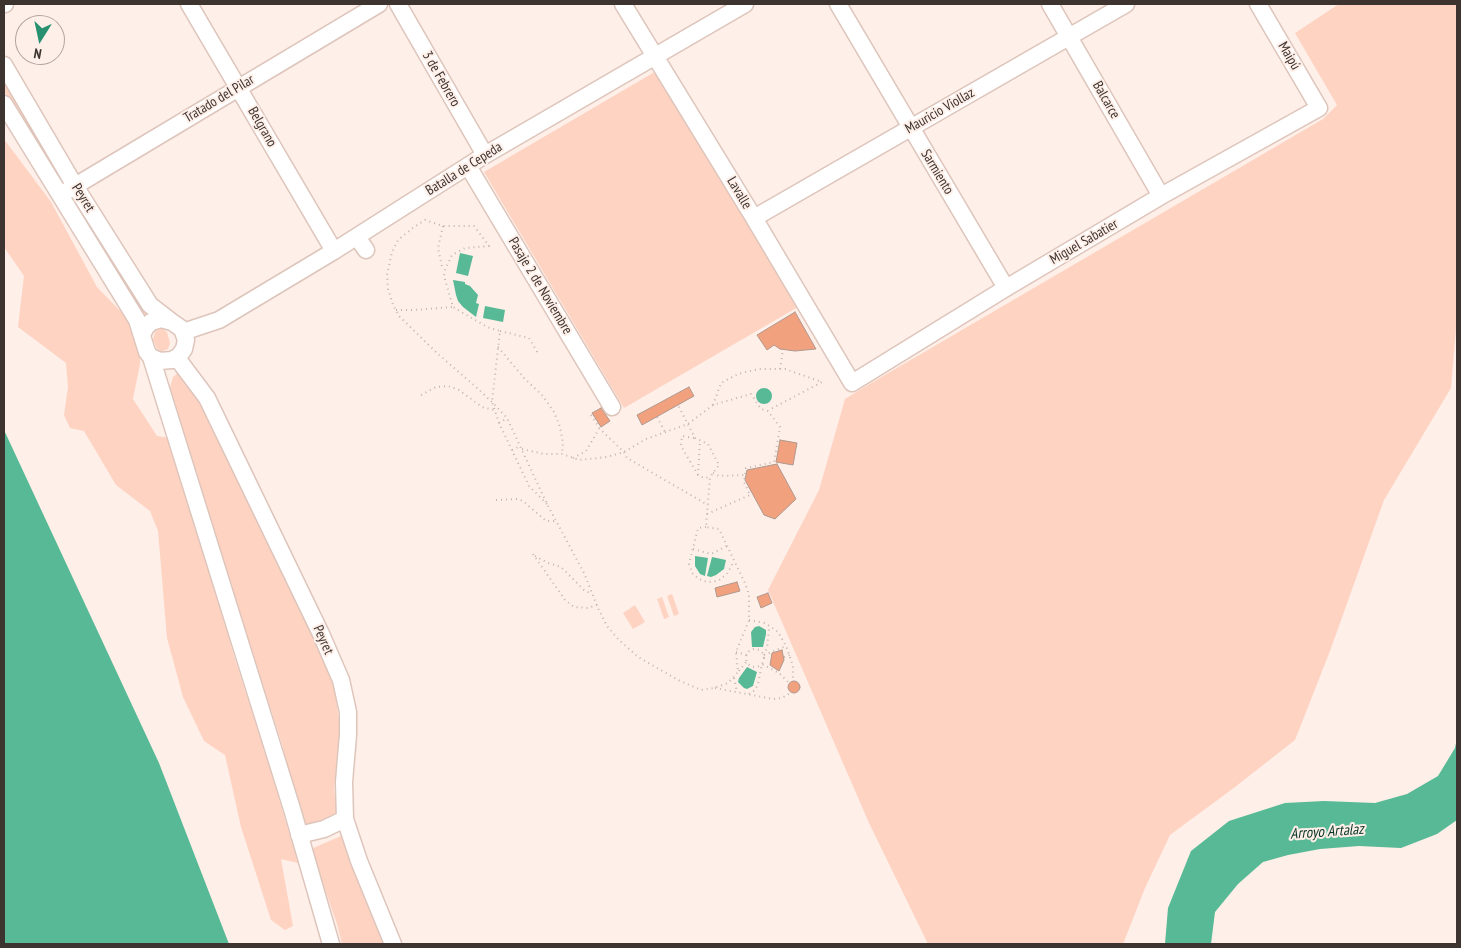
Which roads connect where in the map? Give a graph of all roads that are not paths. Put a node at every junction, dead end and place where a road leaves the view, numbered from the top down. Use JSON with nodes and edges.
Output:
{"nodes":[{"id":1,"x":189,"y":4,"type":"edge"},
{"id":2,"x":379,"y":4,"type":"edge"},
{"id":3,"x":398,"y":4,"type":"edge"},
{"id":4,"x":623,"y":4,"type":"edge"},
{"id":5,"x":745,"y":4,"type":"edge"},
{"id":6,"x":838,"y":4,"type":"edge"},
{"id":7,"x":1050,"y":4,"type":"edge"},
{"id":8,"x":1126,"y":4,"type":"edge"},
{"id":9,"x":1258,"y":4,"type":"edge"},
{"id":10,"x":1069,"y":36,"type":"junction"},
{"id":11,"x":656,"y":56,"type":"junction"},
{"id":12,"x":4,"y":65,"type":"edge"},
{"id":13,"x":238,"y":87,"type":"junction"},
{"id":14,"x":4,"y":104,"type":"edge"},
{"id":15,"x":1319,"y":108,"type":"joint"},
{"id":16,"x":911,"y":128,"type":"junction"},
{"id":17,"x":485,"y":155,"type":"junction"},
{"id":18,"x":468,"y":166,"type":"junction"},
{"id":19,"x":75,"y":186,"type":"junction"},
{"id":20,"x":60,"y":195,"type":"junction"},
{"id":21,"x":1162,"y":196,"type":"junction"},
{"id":22,"x":754,"y":218,"type":"junction"},
{"id":23,"x":334,"y":251,"type":"junction"},
{"id":24,"x":1006,"y":288,"type":"junction"},
{"id":25,"x":178,"y":327,"type":"junction"},
{"id":26,"x":143,"y":334,"type":"junction"},
{"id":27,"x":151,"y":357,"type":"junction"},
{"id":28,"x":177,"y":358,"type":"junction"},
{"id":29,"x":852,"y":383,"type":"joint"},
{"id":30,"x":612,"y":407,"type":"dead end"},
{"id":31,"x":345,"y":819,"type":"junction"},
{"id":32,"x":299,"y":835,"type":"junction"},
{"id":33,"x":330,"y":944,"type":"edge"},
{"id":34,"x":393,"y":944,"type":"edge"}],
"edges":[{"from":1,"to":13,"type":"street","name":"Belgrano"},
{"from":2,"to":13,"type":"street","name":"Tratado del Pilar"},
{"from":3,"to":17,"type":"street","name":"3 de Febrero"},
{"from":4,"to":11,"type":"street","name":"Lavalle"},
{"from":5,"to":11,"type":"street","name":"Batalla de Cepeda"},
{"from":6,"to":16,"type":"street","name":"Sarmiento"},
{"from":7,"to":10,"type":"street","name":"Balcarce"},
{"from":8,"to":10,"type":"street","name":"Mauricio Viollaz"},
{"from":9,"to":15,"type":"street","name":"Maipú"},
{"from":10,"to":16,"type":"street","name":"Mauricio Viollaz"},
{"from":10,"to":21,"type":"street","name":"Balcarce"},
{"from":11,"to":17,"type":"street","name":"Batalla de Cepeda"},
{"from":11,"to":22,"type":"street","name":"Lavalle"},
{"from":12,"to":19,"type":"street","name":"Peyret"},
{"from":13,"to":19,"type":"street","name":"Tratado del Pilar"},
{"from":13,"to":23,"type":"street","name":"Belgrano"},
{"from":14,"to":20,"type":"street","name":"Peyret"},
{"from":15,"to":21,"type":"street","name":"Miguel Sabatier"},
{"from":16,"to":22,"type":"street","name":"Mauricio Viollaz"},
{"from":16,"to":24,"type":"street","name":"Sarmiento"},
{"from":17,"to":18,"type":"street","name":"Batalla de Cepeda"},
{"from":18,"to":23,"type":"street","name":"Batalla de Cepeda"},
{"from":18,"to":30,"type":"street","name":"Pasaje 2 de Noviembre"},
{"from":19,"to":20,"type":"street","name":"Tratado del Pilar"},
{"from":19,"to":25,"type":"street","name":"Peyret"},
{"from":20,"to":26,"type":"street","name":"Peyret"},
{"from":21,"to":24,"type":"street","name":"Miguel Sabatier"},
{"from":22,"to":29,"type":"street","name":"Lavalle"},
{"from":23,"to":25,"type":"street","name":"Batalla de Cepeda"},
{"from":24,"to":29,"type":"street","name":"Miguel Sabatier"},
{"from":25,"to":26,"type":"street"},
{"from":25,"to":28,"type":"street"},
{"from":26,"to":27,"type":"street"},
{"from":27,"to":28,"type":"street"},
{"from":27,"to":32,"type":"street"},
{"from":28,"to":31,"type":"street","name":"Peyret"},
{"from":31,"to":32,"type":"street"},
{"from":31,"to":34,"type":"street","name":"Peyret"},
{"from":32,"to":33,"type":"street"}]}
